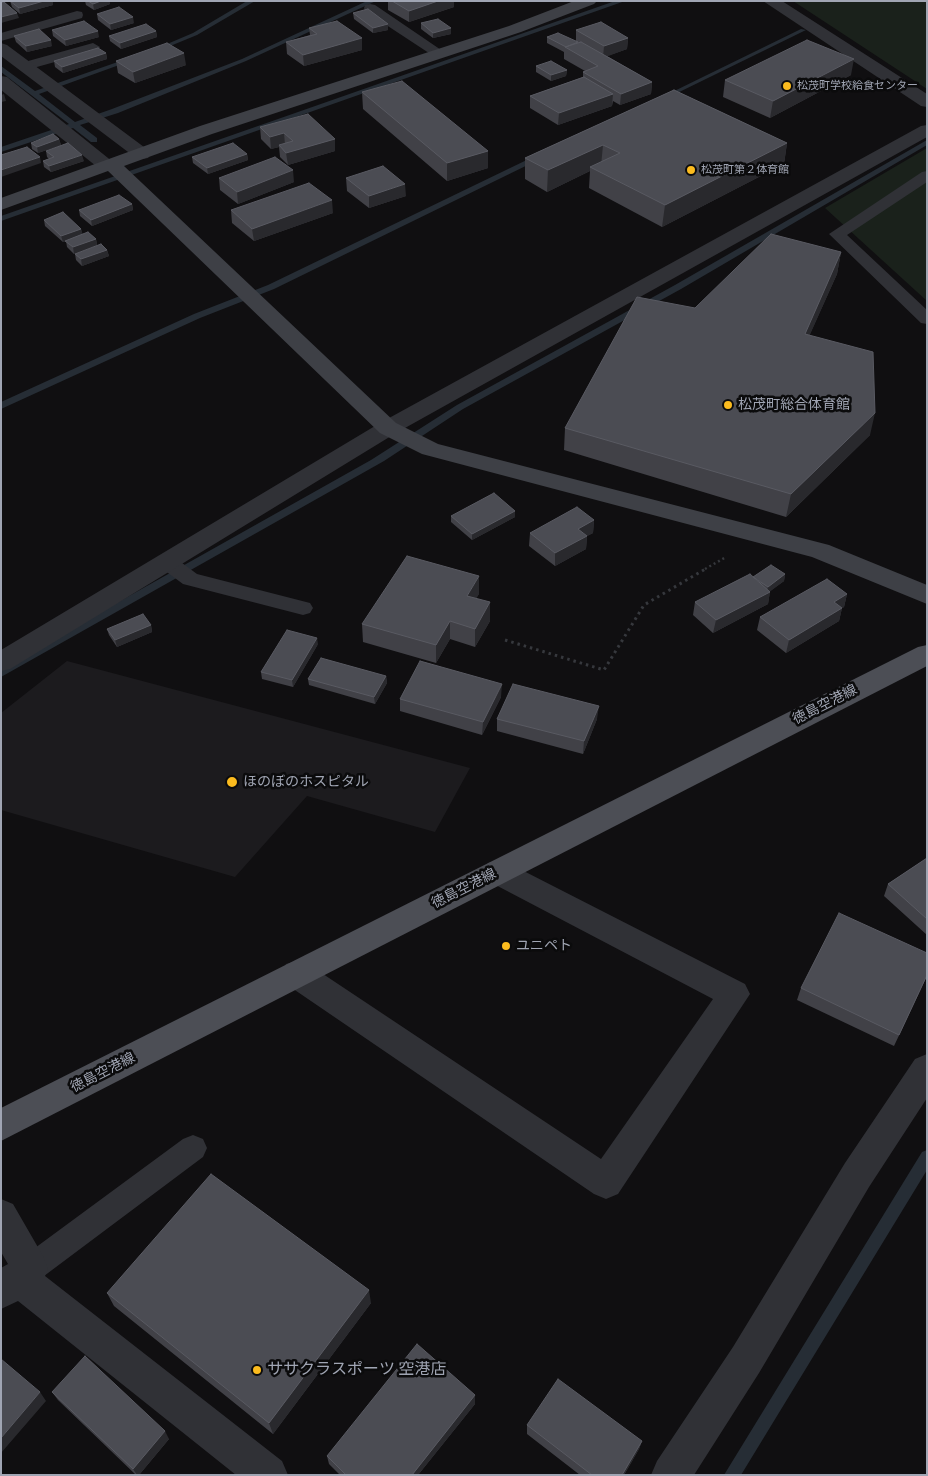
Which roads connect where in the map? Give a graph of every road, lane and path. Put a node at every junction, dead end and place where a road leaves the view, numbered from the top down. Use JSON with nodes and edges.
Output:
{"nodes":[{"id":1,"x":589,"y":1,"type":"edge"},
{"id":2,"x":771,"y":1,"type":"edge"},
{"id":3,"x":370,"y":8,"type":"edge"},
{"id":4,"x":77,"y":14,"type":"dead end"},
{"id":5,"x":1,"y":37,"type":"edge"},
{"id":6,"x":93,"y":47,"type":"edge"},
{"id":7,"x":1,"y":48,"type":"edge"},
{"id":8,"x":440,"y":54,"type":"junction"},
{"id":9,"x":26,"y":66,"type":"junction"},
{"id":10,"x":1,"y":81,"type":"edge"},
{"id":11,"x":927,"y":102,"type":"edge"},
{"id":12,"x":927,"y":130,"type":"edge"},
{"id":13,"x":142,"y":154,"type":"junction"},
{"id":14,"x":109,"y":165,"type":"junction"},
{"id":15,"x":927,"y":175,"type":"edge"},
{"id":16,"x":1,"y":204,"type":"edge"},
{"id":17,"x":927,"y":318,"type":"edge"},
{"id":18,"x":388,"y":428,"type":"junction"},
{"id":19,"x":762,"y":536,"type":"junction"},
{"id":20,"x":167,"y":562,"type":"junction"},
{"id":21,"x":927,"y":595,"type":"edge"},
{"id":22,"x":303,"y":608,"type":"dead end"},
{"id":23,"x":505,"y":640,"type":"dead end"},
{"id":24,"x":927,"y":654,"type":"edge"},
{"id":25,"x":1,"y":662,"type":"edge"},
{"id":26,"x":498,"y":872,"type":"junction"},
{"id":27,"x":297,"y":974,"type":"junction"},
{"id":28,"x":927,"y":1069,"type":"edge"},
{"id":29,"x":2,"y":1122,"type":"edge"},
{"id":30,"x":193,"y":1148,"type":"dead end"},
{"id":31,"x":1,"y":1216,"type":"edge"},
{"id":32,"x":16,"y":1280,"type":"edge"},
{"id":33,"x":268,"y":1475,"type":"edge"},
{"id":34,"x":671,"y":1475,"type":"edge"}],
"edges":[{"from":1,"to":8,"type":"street"},
{"from":2,"to":11,"type":"street"},
{"from":3,"to":8,"type":"lane"},
{"from":4,"to":5,"type":"lane"},
{"from":6,"to":9,"type":"lane"},
{"from":7,"to":9,"type":"street"},
{"from":8,"to":13,"type":"street"},
{"from":9,"to":13,"type":"street"},
{"from":10,"to":14,"type":"street"},
{"from":12,"to":18,"type":"street"},
{"from":13,"to":14,"type":"street"},
{"from":14,"to":16,"type":"street"},
{"from":14,"to":18,"type":"street"},
{"from":15,"to":17,"type":"lane"},
{"from":18,"to":19,"type":"street"},
{"from":18,"to":20,"type":"street"},
{"from":19,"to":21,"type":"street"},
{"from":19,"to":23,"type":"path"},
{"from":20,"to":22,"type":"lane"},
{"from":20,"to":25,"type":"street"},
{"from":24,"to":26,"type":"main road","name":"徳島空港線"},
{"from":26,"to":27,"type":"main road","name":"徳島空港線"},
{"from":26,"to":27,"type":"street"},
{"from":27,"to":29,"type":"main road","name":"徳島空港線"},
{"from":28,"to":34,"type":"street"},
{"from":30,"to":32,"type":"lane"},
{"from":31,"to":32,"type":"street"},
{"from":32,"to":33,"type":"street"}]}
